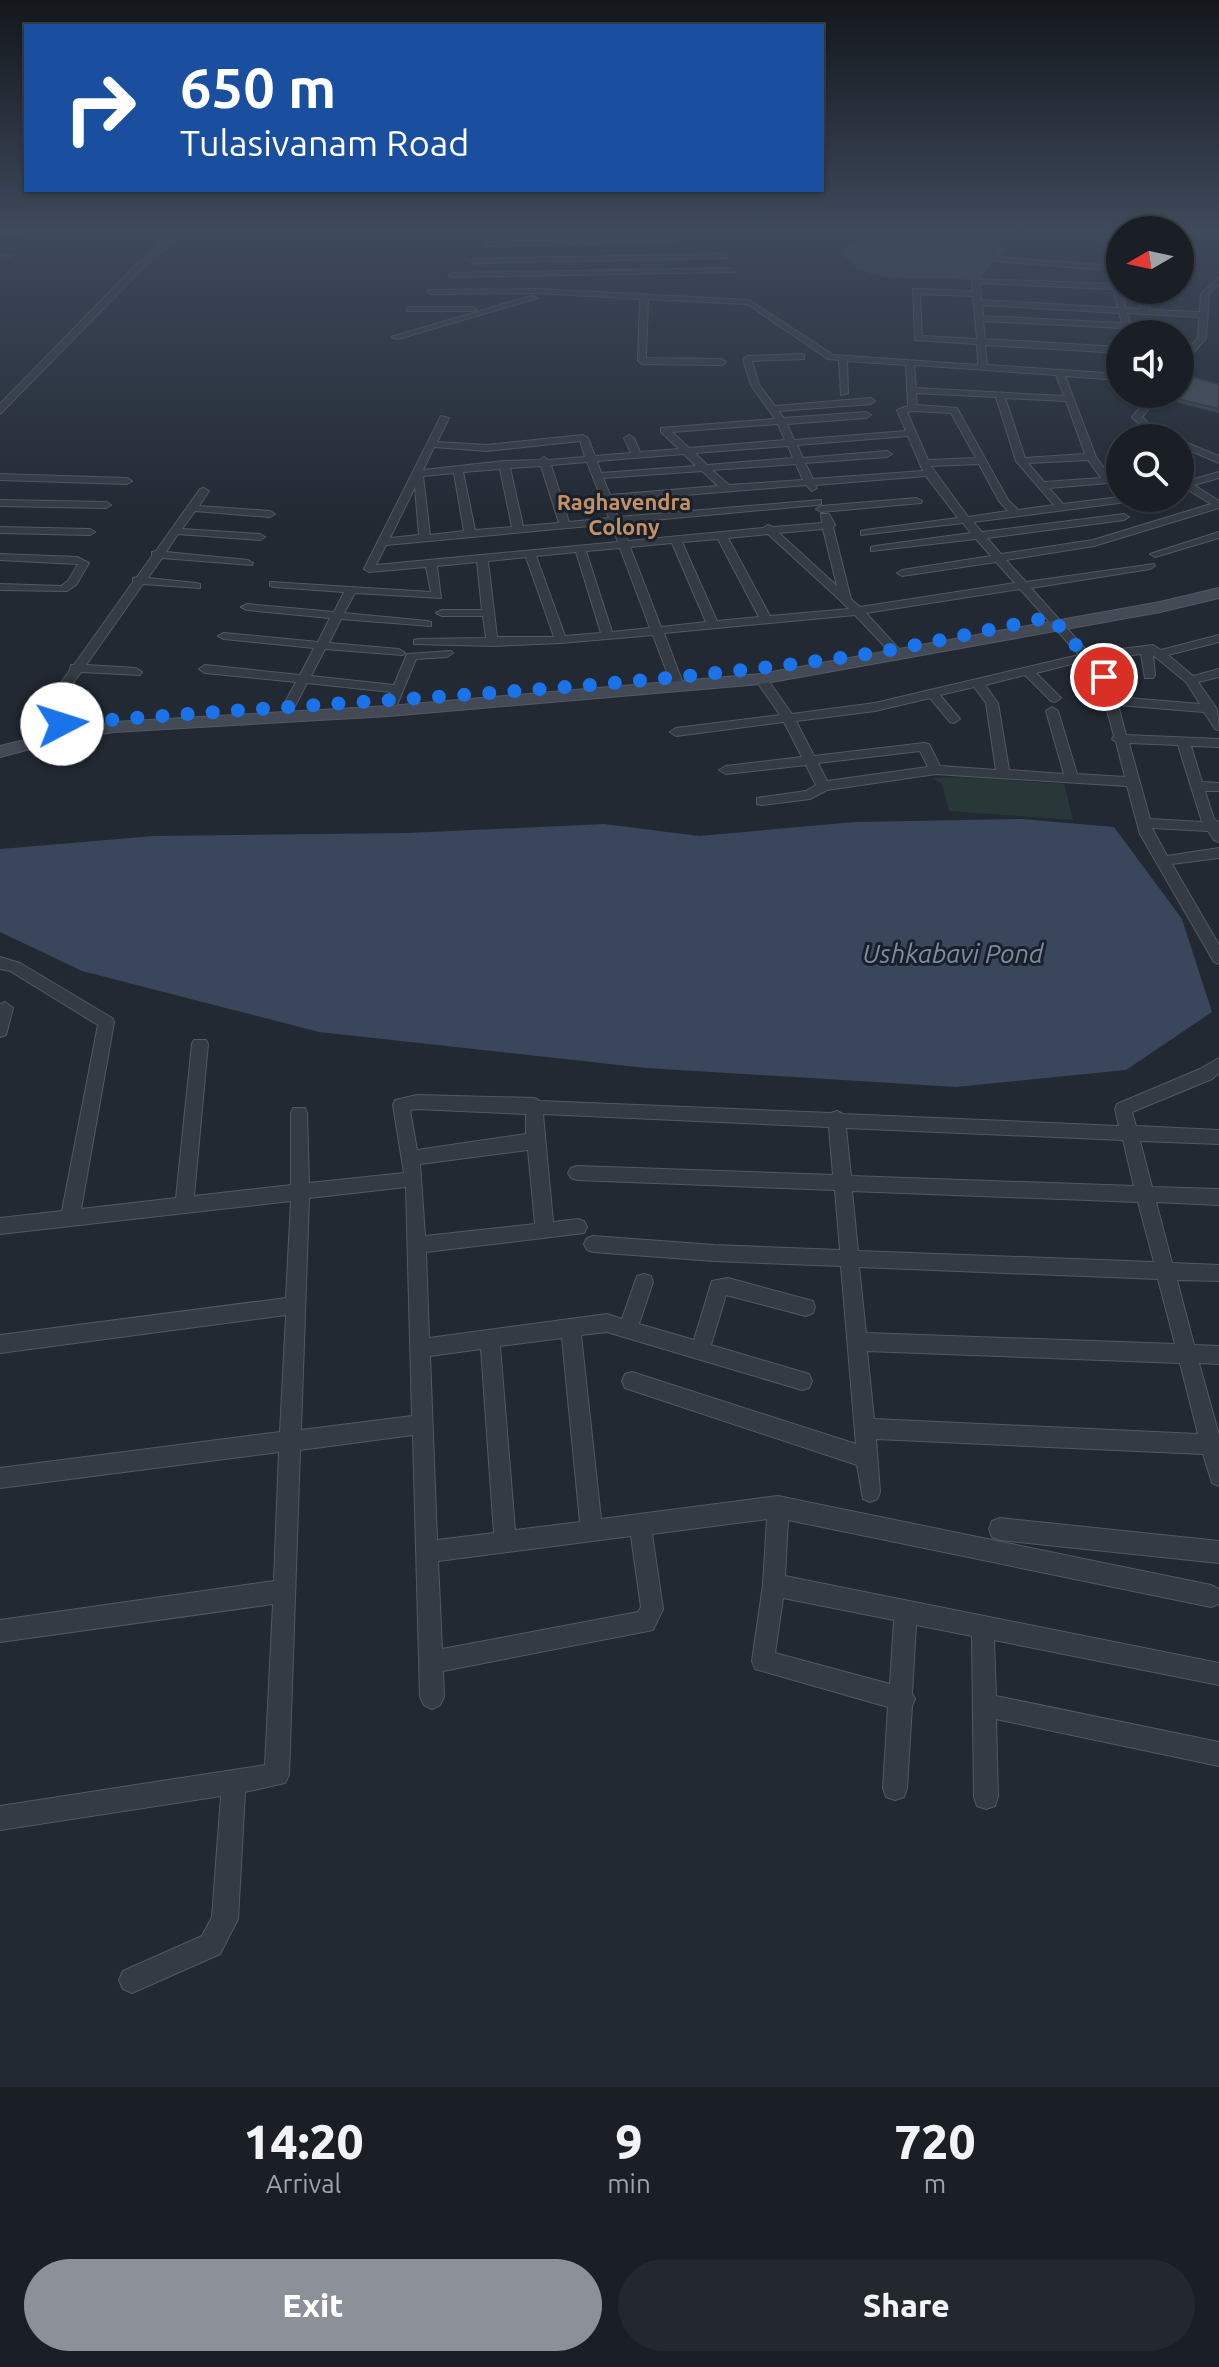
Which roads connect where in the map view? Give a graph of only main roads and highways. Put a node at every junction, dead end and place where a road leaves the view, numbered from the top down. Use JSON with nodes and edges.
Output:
{"nodes":[{"id":1,"x":1219,"y":583,"type":"edge"},
{"id":2,"x":1219,"y":593,"type":"edge"},
{"id":3,"x":1055,"y":621,"type":"junction"},
{"id":4,"x":676,"y":682,"type":"junction"},
{"id":5,"x":0,"y":739,"type":"edge"},
{"id":6,"x":0,"y":752,"type":"edge"}],
"edges":[{"from":1,"to":3,"type":"main road"},
{"from":2,"to":3,"type":"main road"},
{"from":3,"to":4,"type":"main road"},
{"from":3,"to":4,"type":"main road"},
{"from":4,"to":5,"type":"main road"},
{"from":4,"to":6,"type":"main road"}]}
